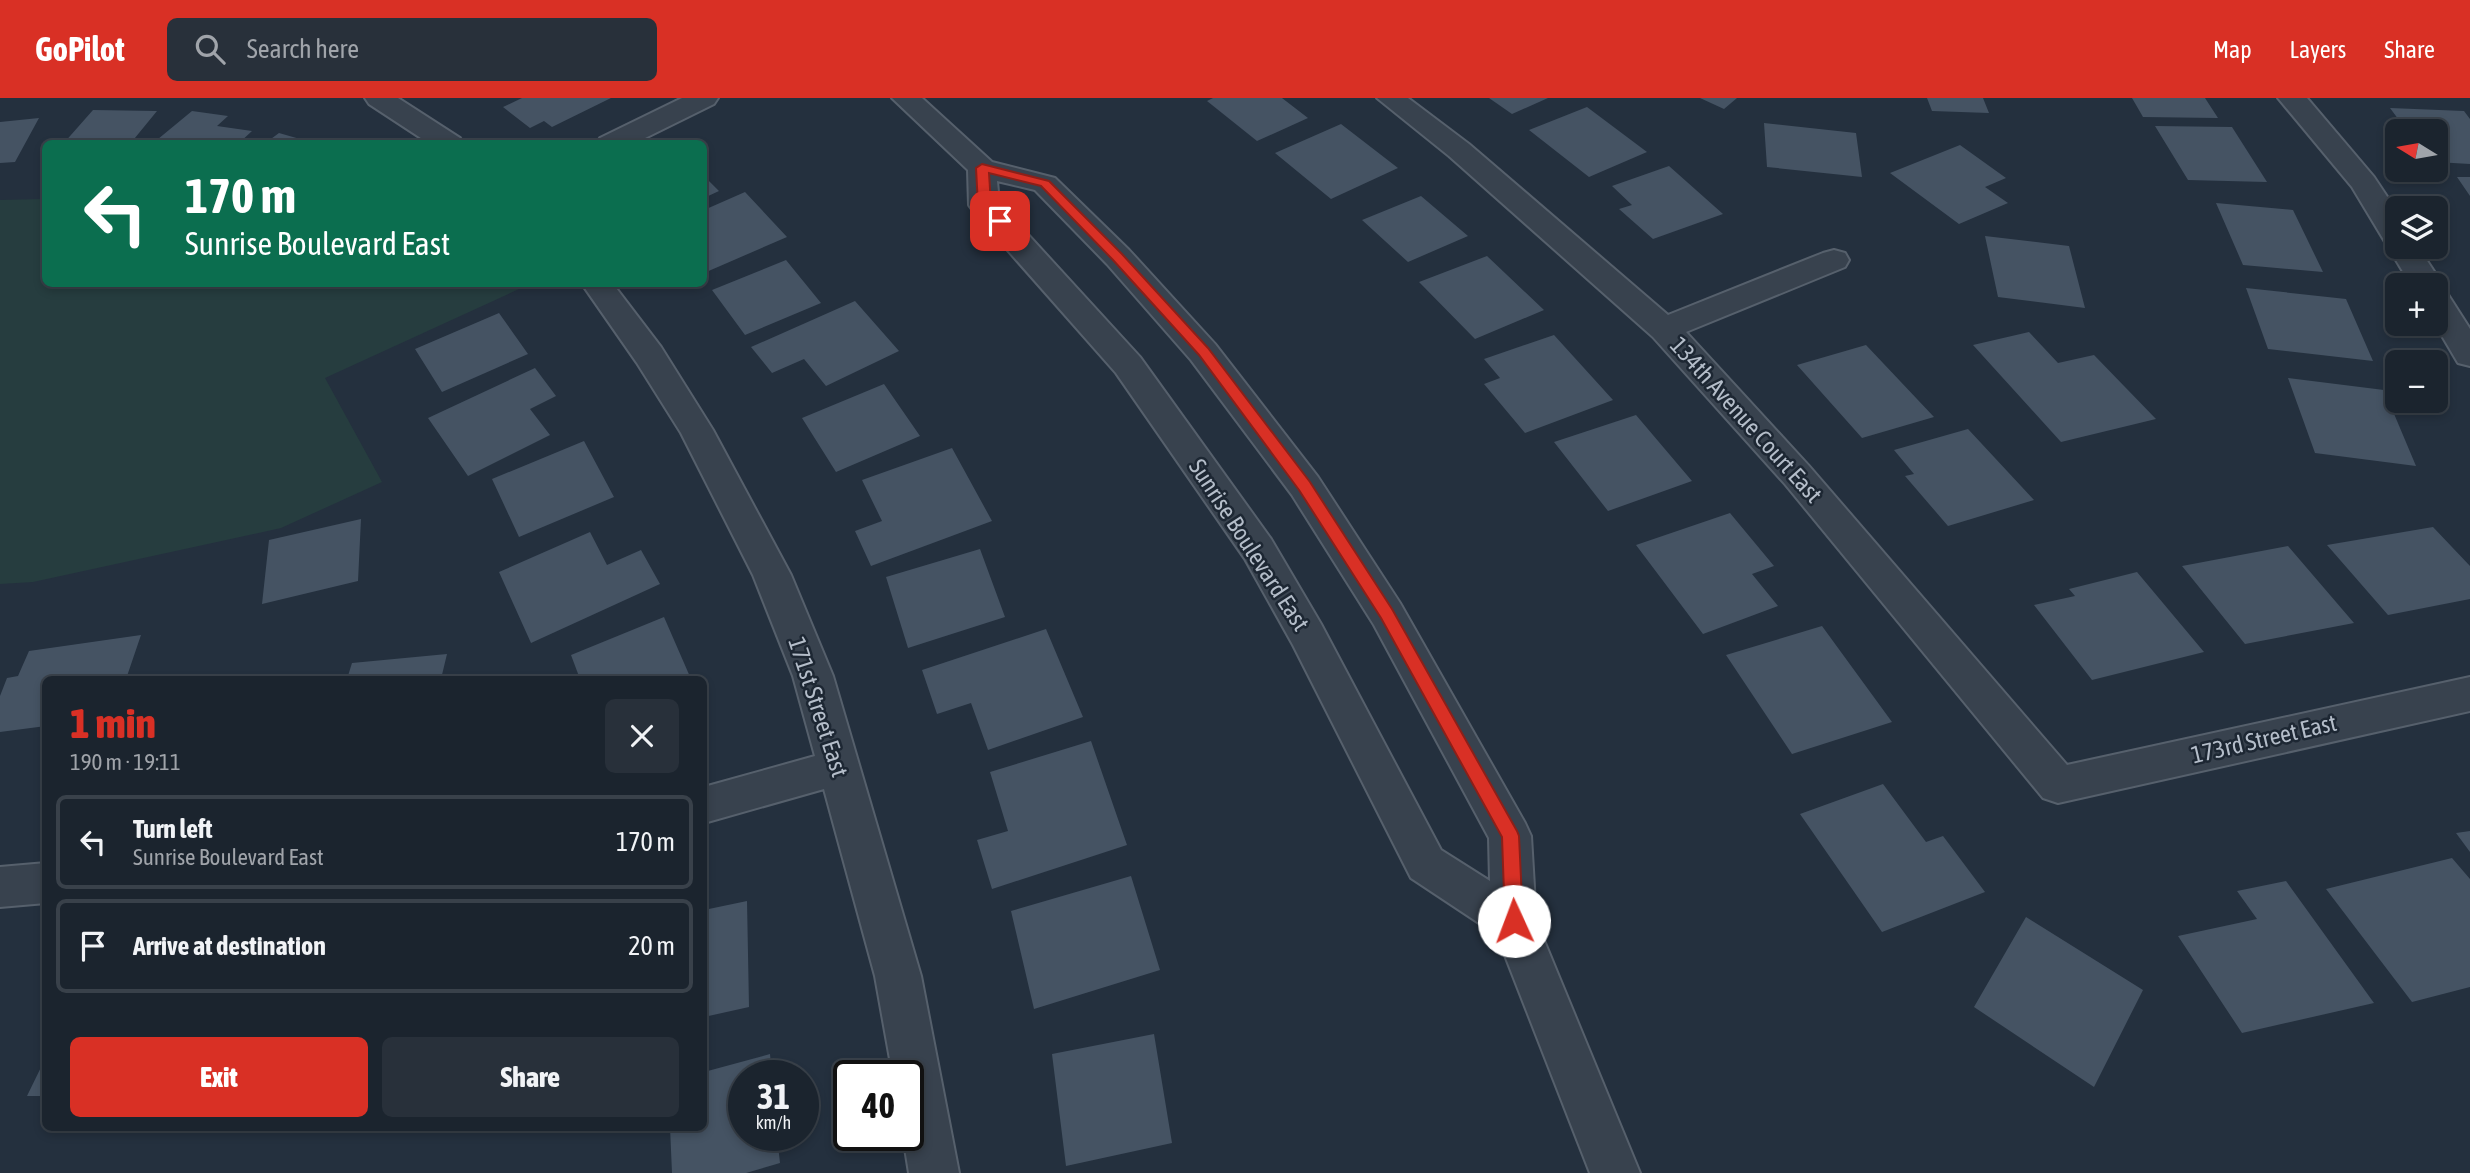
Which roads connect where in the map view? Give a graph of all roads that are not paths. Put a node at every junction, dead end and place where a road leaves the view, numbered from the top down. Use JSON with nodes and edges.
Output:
{"nodes":[{"id":1,"x":379,"y":98,"type":"edge"},
{"id":2,"x":704,"y":98,"type":"edge"},
{"id":3,"x":906,"y":98,"type":"edge"},
{"id":4,"x":1391,"y":98,"type":"edge"},
{"id":5,"x":2292,"y":98,"type":"edge"},
{"id":6,"x":444,"y":140,"type":"edge"},
{"id":7,"x":618,"y":140,"type":"edge"},
{"id":8,"x":982,"y":168,"type":"junction"},
{"id":9,"x":2385,"y":217,"type":"edge"},
{"id":10,"x":1834,"y":260,"type":"dead end"},
{"id":11,"x":599,"y":287,"type":"edge"},
{"id":12,"x":2448,"y":319,"type":"edge"},
{"id":13,"x":1664,"y":329,"type":"junction"},
{"id":14,"x":2470,"y":355,"type":"edge"},
{"id":15,"x":2470,"y":694,"type":"edge"},
{"id":16,"x":838,"y":767,"type":"junction"},
{"id":17,"x":2058,"y":785,"type":"joint"},
{"id":18,"x":707,"y":804,"type":"edge"},
{"id":19,"x":42,"y":883,"type":"edge"},
{"id":20,"x":0,"y":887,"type":"edge"},
{"id":21,"x":1514,"y":921,"type":"junction"},
{"id":22,"x":934,"y":1173,"type":"edge"},
{"id":23,"x":1615,"y":1173,"type":"edge"}],
"edges":[{"from":1,"to":6,"type":"street"},
{"from":2,"to":7,"type":"street"},
{"from":3,"to":8,"type":"street"},
{"from":4,"to":13,"type":"street","name":"134th Avenue Court East"},
{"from":5,"to":9,"type":"street"},
{"from":8,"to":21,"type":"street","name":"Sunrise Boulevard East"},
{"from":8,"to":21,"type":"street"},
{"from":10,"to":13,"type":"street"},
{"from":11,"to":16,"type":"street","name":"171st Street East"},
{"from":12,"to":14,"type":"street"},
{"from":13,"to":17,"type":"street","name":"134th Avenue Court East"},
{"from":15,"to":17,"type":"street","name":"173rd Street East"},
{"from":16,"to":18,"type":"street"},
{"from":16,"to":22,"type":"street","name":"171st Street East"},
{"from":19,"to":20,"type":"street"},
{"from":21,"to":23,"type":"street"}]}
